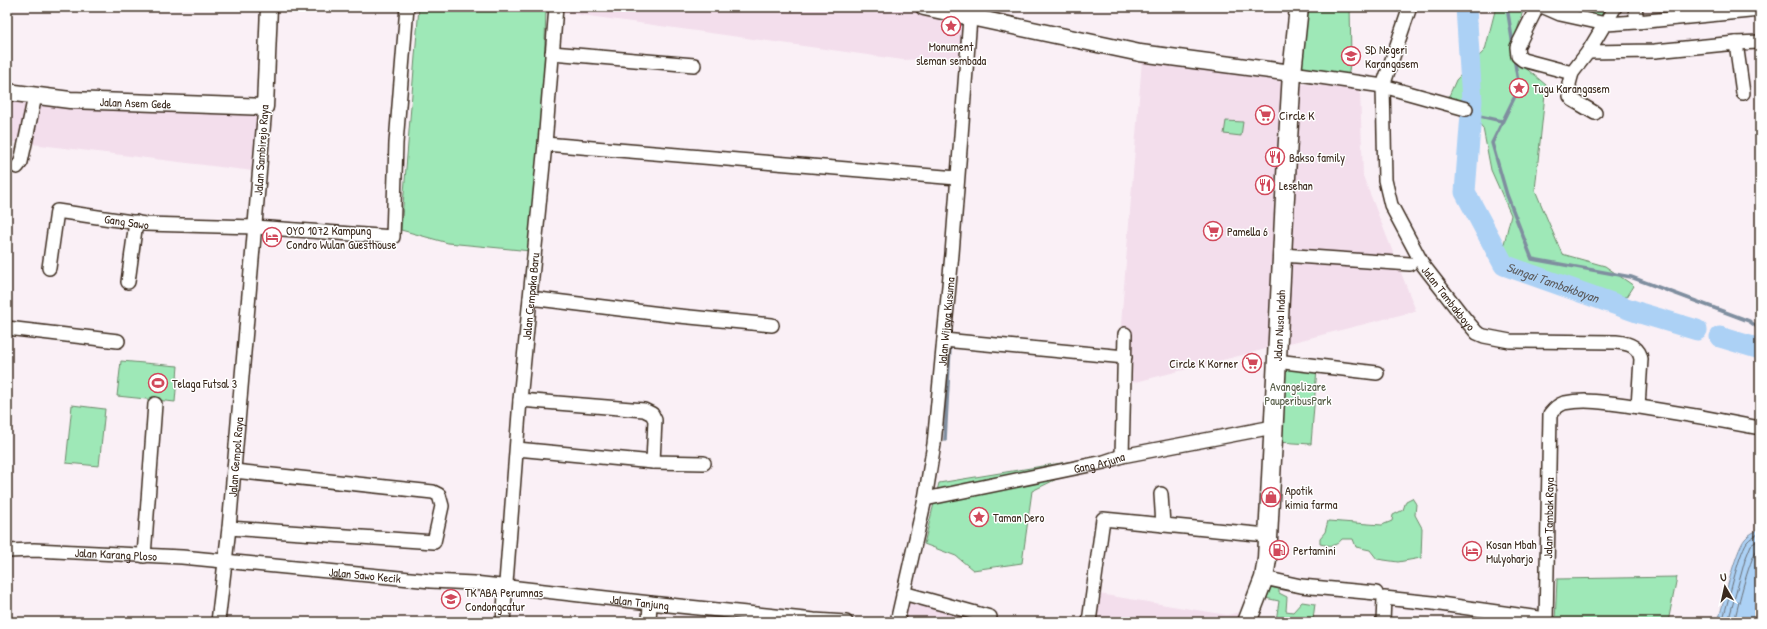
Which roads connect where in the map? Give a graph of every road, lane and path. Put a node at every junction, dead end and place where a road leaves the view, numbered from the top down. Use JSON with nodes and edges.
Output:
{"nodes":[{"id":1,"x":269,"y":7,"type":"edge"},
{"id":2,"x":407,"y":7,"type":"edge"},
{"id":3,"x":556,"y":7,"type":"edge"},
{"id":4,"x":924,"y":7,"type":"edge"},
{"id":5,"x":1299,"y":7,"type":"edge"},
{"id":6,"x":1537,"y":7,"type":"edge"},
{"id":7,"x":1544,"y":7,"type":"edge"},
{"id":8,"x":1615,"y":7,"type":"edge"},
{"id":9,"x":1635,"y":7,"type":"edge"},
{"id":10,"x":1406,"y":9,"type":"edge"},
{"id":11,"x":1727,"y":10,"type":"edge"},
{"id":12,"x":1760,"y":10,"type":"edge"},
{"id":13,"x":963,"y":13,"type":"edge"},
{"id":14,"x":1637,"y":22,"type":"junction"},
{"id":15,"x":1606,"y":24,"type":"junction"},
{"id":16,"x":1760,"y":42,"type":"edge"},
{"id":17,"x":1736,"y":43,"type":"junction"},
{"id":18,"x":1588,"y":52,"type":"junction"},
{"id":19,"x":552,"y":53,"type":"junction"},
{"id":20,"x":694,"y":65,"type":"dead end"},
{"id":21,"x":1292,"y":73,"type":"junction"},
{"id":22,"x":1572,"y":73,"type":"junction"},
{"id":23,"x":1382,"y":91,"type":"junction"},
{"id":24,"x":7,"y":92,"type":"edge"},
{"id":25,"x":1744,"y":93,"type":"dead end"},
{"id":26,"x":35,"y":96,"type":"junction"},
{"id":27,"x":265,"y":107,"type":"junction"},
{"id":28,"x":1466,"y":108,"type":"dead end"},
{"id":29,"x":1596,"y":113,"type":"dead end"},
{"id":30,"x":545,"y":144,"type":"junction"},
{"id":31,"x":18,"y":167,"type":"dead end"},
{"id":32,"x":957,"y":178,"type":"junction"},
{"id":33,"x":136,"y":222,"type":"junction"},
{"id":34,"x":255,"y":226,"type":"junction"},
{"id":35,"x":1282,"y":255,"type":"junction"},
{"id":36,"x":1410,"y":264,"type":"dead end"},
{"id":37,"x":49,"y":268,"type":"dead end"},
{"id":38,"x":128,"y":282,"type":"dead end"},
{"id":39,"x":249,"y":292,"type":"joint"},
{"id":40,"x":530,"y":298,"type":"junction"},
{"id":41,"x":772,"y":325,"type":"dead end"},
{"id":42,"x":7,"y":328,"type":"edge"},
{"id":43,"x":1125,"y":334,"type":"dead end"},
{"id":44,"x":944,"y":340,"type":"junction"},
{"id":45,"x":118,"y":341,"type":"dead end"},
{"id":46,"x":1125,"y":358,"type":"junction"},
{"id":47,"x":1276,"y":361,"type":"junction"},
{"id":48,"x":1377,"y":373,"type":"dead end"},
{"id":49,"x":520,"y":400,"type":"junction"},
{"id":50,"x":156,"y":404,"type":"dead end"},
{"id":51,"x":1638,"y":407,"type":"junction"},
{"id":52,"x":1273,"y":427,"type":"junction"},
{"id":53,"x":1760,"y":428,"type":"edge"},
{"id":54,"x":517,"y":450,"type":"junction"},
{"id":55,"x":1122,"y":456,"type":"junction"},
{"id":56,"x":653,"y":462,"type":"junction"},
{"id":57,"x":704,"y":463,"type":"dead end"},
{"id":58,"x":234,"y":471,"type":"junction"},
{"id":59,"x":1161,"y":494,"type":"dead end"},
{"id":60,"x":925,"y":499,"type":"junction"},
{"id":61,"x":1163,"y":525,"type":"junction"},
{"id":62,"x":229,"y":528,"type":"junction"},
{"id":63,"x":1267,"y":535,"type":"junction"},
{"id":64,"x":7,"y":552,"type":"edge"},
{"id":65,"x":144,"y":556,"type":"junction"},
{"id":66,"x":225,"y":562,"type":"junction"},
{"id":67,"x":1264,"y":578,"type":"junction"},
{"id":68,"x":506,"y":586,"type":"junction"},
{"id":69,"x":903,"y":593,"type":"junction"},
{"id":70,"x":1380,"y":595,"type":"junction"},
{"id":71,"x":650,"y":603,"type":"junction"},
{"id":72,"x":990,"y":617,"type":"dead end"},
{"id":73,"x":1546,"y":620,"type":"edge"},
{"id":74,"x":832,"y":621,"type":"edge"},
{"id":75,"x":218,"y":622,"type":"edge"},
{"id":76,"x":503,"y":622,"type":"edge"},
{"id":77,"x":649,"y":622,"type":"edge"},
{"id":78,"x":846,"y":622,"type":"edge"},
{"id":79,"x":897,"y":622,"type":"edge"},
{"id":80,"x":1089,"y":622,"type":"edge"},
{"id":81,"x":1247,"y":622,"type":"edge"},
{"id":82,"x":1383,"y":622,"type":"edge"}],
"edges":[{"from":1,"to":27,"type":"street","name":"Jalan Sambirejo Raya"},
{"from":2,"to":34,"type":"street","name":"Gang Sawo"},
{"from":3,"to":19,"type":"street","name":"Jalan Cempaka Baru"},
{"from":4,"to":13,"type":"street"},
{"from":5,"to":21,"type":"main road","name":"Jalan Nusa Indah"},
{"from":6,"to":22,"type":"street"},
{"from":7,"to":15,"type":"street"},
{"from":8,"to":15,"type":"street"},
{"from":9,"to":14,"type":"street"},
{"from":10,"to":23,"type":"street"},
{"from":11,"to":12,"type":"street"},
{"from":11,"to":14,"type":"street"},
{"from":13,"to":21,"type":"street"},
{"from":13,"to":32,"type":"street","name":"Jalan Wijaya Kusuma"},
{"from":14,"to":15,"type":"street"},
{"from":15,"to":18,"type":"street"},
{"from":16,"to":17,"type":"street"},
{"from":17,"to":18,"type":"street"},
{"from":17,"to":25,"type":"street"},
{"from":18,"to":22,"type":"street"},
{"from":19,"to":20,"type":"street"},
{"from":19,"to":30,"type":"street","name":"Jalan Cempaka Baru"},
{"from":21,"to":23,"type":"street"},
{"from":21,"to":35,"type":"main road","name":"Jalan Nusa Indah"},
{"from":22,"to":29,"type":"street"},
{"from":23,"to":28,"type":"street"},
{"from":23,"to":51,"type":"street","name":"Jalan Tambakboyo"},
{"from":24,"to":26,"type":"street","name":"Jalan Asem Gede"},
{"from":26,"to":27,"type":"street","name":"Jalan Asem Gede"},
{"from":26,"to":31,"type":"street"},
{"from":27,"to":34,"type":"street","name":"Jalan Sambirejo Raya"},
{"from":30,"to":32,"type":"street"},
{"from":30,"to":40,"type":"street","name":"Jalan Cempaka Baru"},
{"from":32,"to":44,"type":"street","name":"Jalan Wijaya Kusuma"},
{"from":33,"to":34,"type":"street","name":"Gang Sawo"},
{"from":33,"to":37,"type":"street","name":"Gang Sawo"},
{"from":33,"to":38,"type":"street"},
{"from":34,"to":39,"type":"street","name":"Jalan Sambirejo Raya"},
{"from":35,"to":36,"type":"street"},
{"from":35,"to":47,"type":"main road","name":"Jalan Nusa Indah"},
{"from":39,"to":58,"type":"street","name":"Jalan Gempol Raya"},
{"from":40,"to":41,"type":"street"},
{"from":40,"to":49,"type":"street","name":"Jalan Cempaka Baru"},
{"from":42,"to":45,"type":"street"},
{"from":43,"to":46,"type":"street"},
{"from":44,"to":46,"type":"street"},
{"from":44,"to":60,"type":"street","name":"Jalan Wijaya Kusuma"},
{"from":46,"to":55,"type":"street"},
{"from":47,"to":48,"type":"street"},
{"from":47,"to":52,"type":"main road","name":"Jalan Nusa Indah"},
{"from":49,"to":54,"type":"street","name":"Jalan Cempaka Baru"},
{"from":49,"to":56,"type":"street"},
{"from":50,"to":65,"type":"street"},
{"from":51,"to":53,"type":"street"},
{"from":51,"to":73,"type":"street","name":"Jalan Tambak Raya"},
{"from":52,"to":55,"type":"street","name":"Gang Arjuna"},
{"from":52,"to":63,"type":"main road","name":"Jalan Nusa Indah"},
{"from":54,"to":56,"type":"street"},
{"from":54,"to":68,"type":"street","name":"Jalan Cempaka Baru"},
{"from":55,"to":60,"type":"street","name":"Gang Arjuna"},
{"from":56,"to":57,"type":"street"},
{"from":58,"to":62,"type":"street","name":"Jalan Gempol Raya"},
{"from":58,"to":62,"type":"street"},
{"from":59,"to":61,"type":"street"},
{"from":60,"to":69,"type":"street","name":"Jalan Wijaya Kusuma"},
{"from":61,"to":63,"type":"street"},
{"from":61,"to":80,"type":"street"},
{"from":62,"to":66,"type":"street","name":"Jalan Gempol Raya"},
{"from":63,"to":67,"type":"main road","name":"Jalan Nusa Indah"},
{"from":64,"to":65,"type":"street","name":"Jalan Karang Ploso"},
{"from":65,"to":66,"type":"street","name":"Jalan Karang Ploso"},
{"from":66,"to":68,"type":"street","name":"Jalan Sawo Kecik"},
{"from":66,"to":75,"type":"street","name":"Jalan Gempol Raya"},
{"from":67,"to":70,"type":"street"},
{"from":67,"to":81,"type":"main road","name":"Jalan Nusa Indah"},
{"from":68,"to":71,"type":"street","name":"Jalan Tanjung"},
{"from":68,"to":76,"type":"street","name":"Jalan Cempaka Baru"},
{"from":69,"to":72,"type":"street"},
{"from":69,"to":79,"type":"street","name":"Jalan Wijaya Kusuma"},
{"from":70,"to":73,"type":"street"},
{"from":70,"to":82,"type":"street"},
{"from":71,"to":74,"type":"street","name":"Jalan Tanjung"},
{"from":71,"to":77,"type":"street"},
{"from":74,"to":78,"type":"street","name":"Jalan Tanjung"}]}
